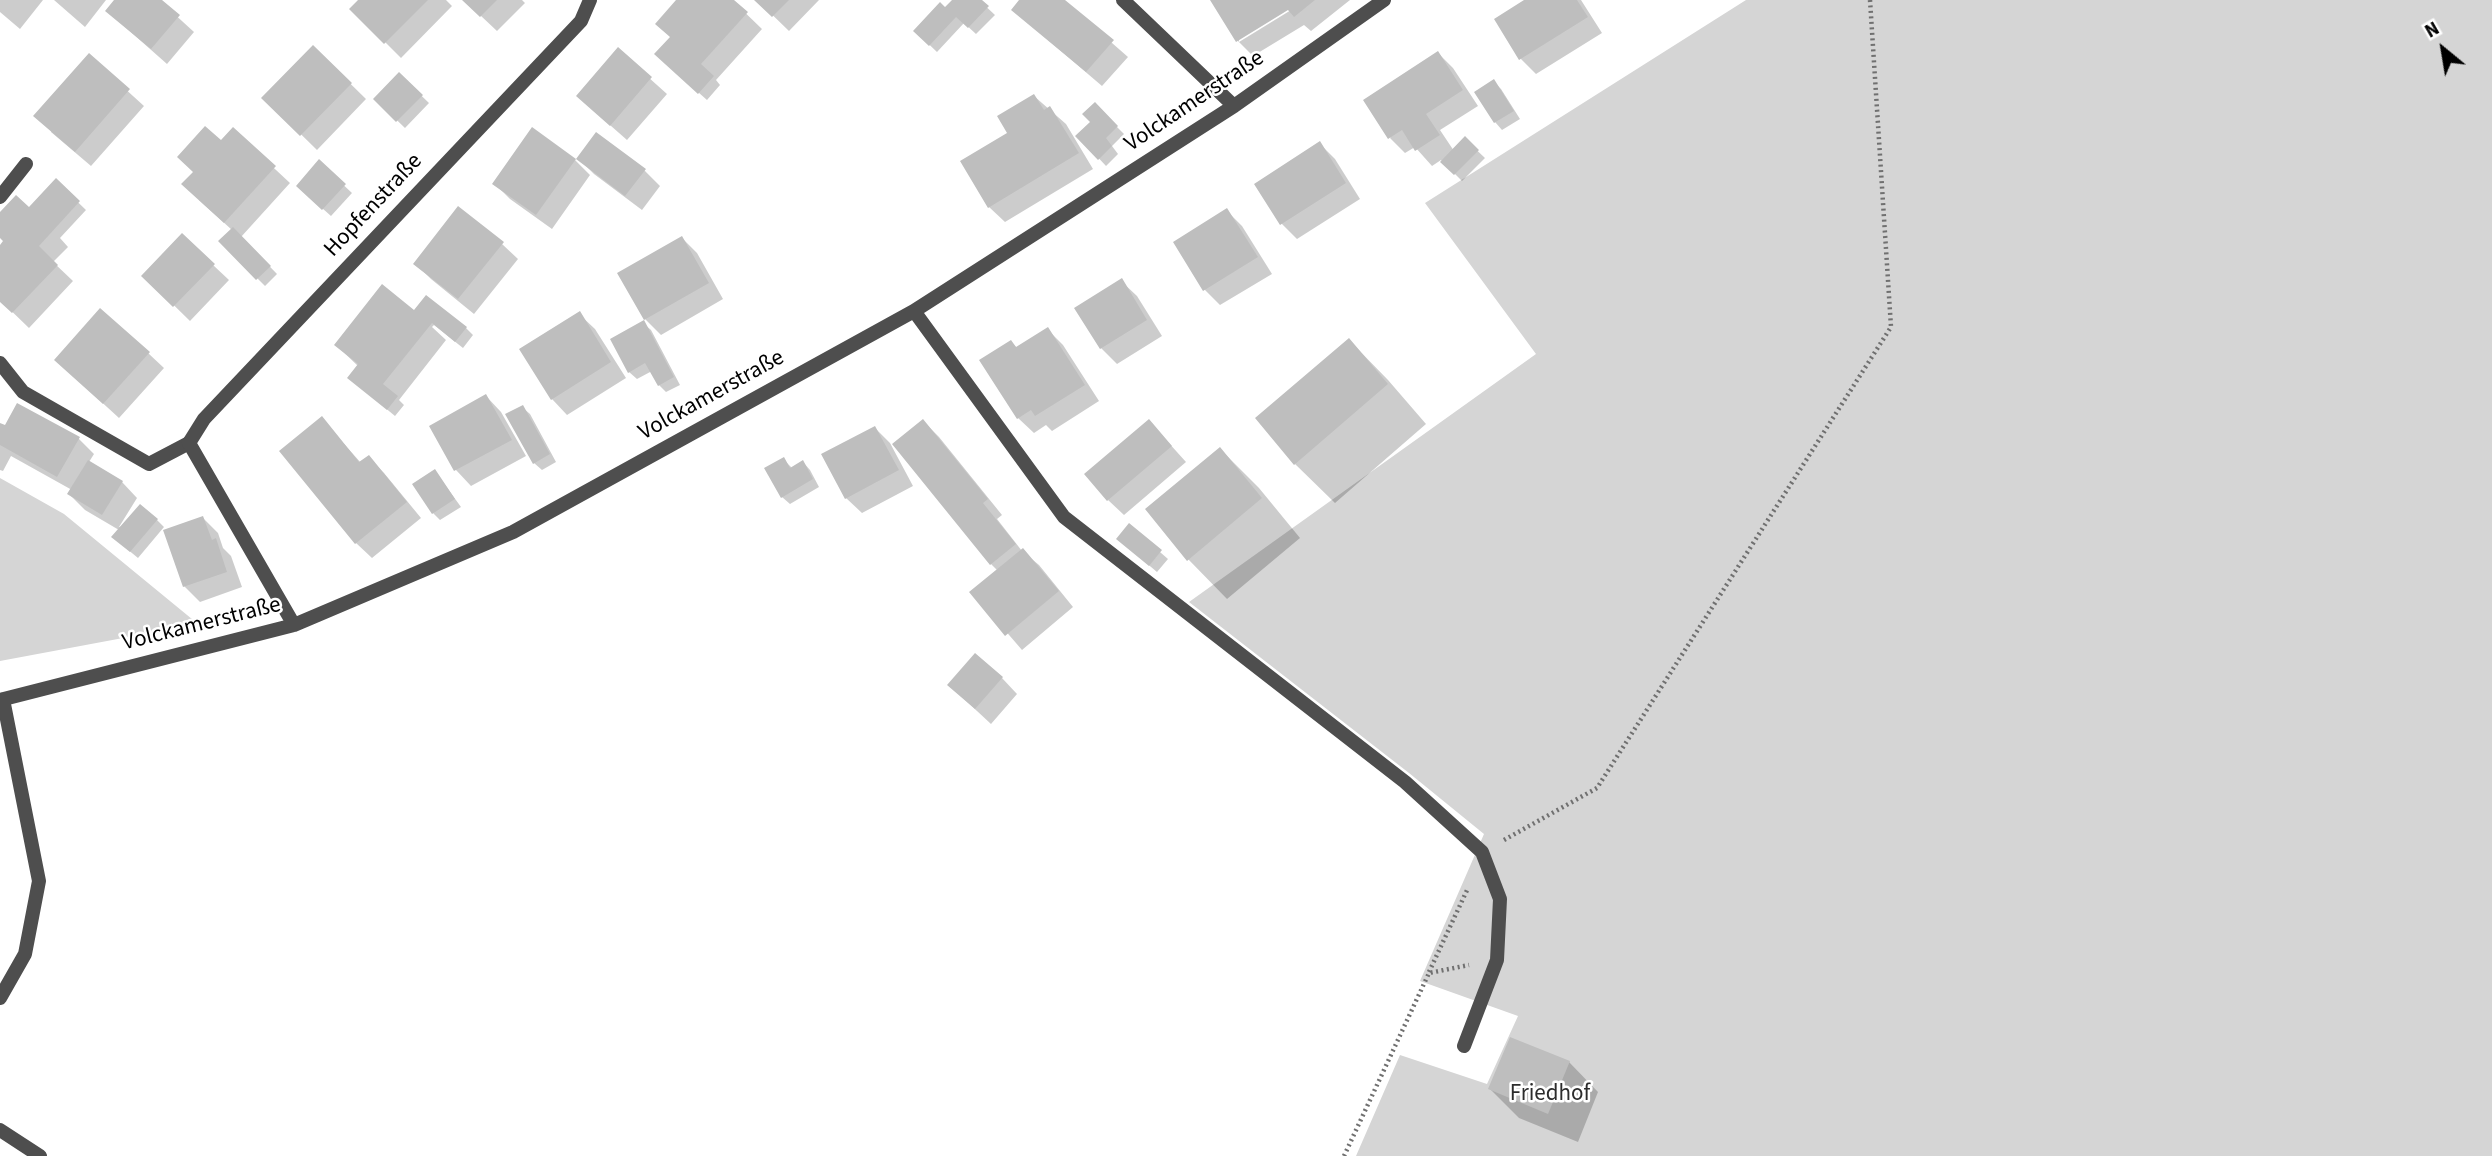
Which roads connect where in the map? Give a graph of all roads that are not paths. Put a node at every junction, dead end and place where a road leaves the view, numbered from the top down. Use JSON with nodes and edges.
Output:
{"nodes":[{"id":1,"x":590,"y":0,"type":"edge"},
{"id":2,"x":1123,"y":0,"type":"edge"},
{"id":3,"x":1384,"y":0,"type":"edge"},
{"id":4,"x":1234,"y":106,"type":"junction"},
{"id":5,"x":26,"y":164,"type":"dead end"},
{"id":6,"x":0,"y":197,"type":"edge"},
{"id":7,"x":914,"y":311,"type":"junction"},
{"id":8,"x":0,"y":363,"type":"edge"},
{"id":9,"x":189,"y":443,"type":"junction"},
{"id":10,"x":294,"y":625,"type":"junction"},
{"id":11,"x":2,"y":700,"type":"edge"},
{"id":12,"x":0,"y":998,"type":"edge"},
{"id":13,"x":1464,"y":1046,"type":"dead end"},
{"id":14,"x":0,"y":1130,"type":"edge"},
{"id":15,"x":40,"y":1156,"type":"edge"}],
"edges":[{"from":1,"to":9,"type":"street","name":"Hopfenstraße"},
{"from":2,"to":4,"type":"street"},
{"from":3,"to":4,"type":"street","name":"Volckamerstraße"},
{"from":4,"to":7,"type":"street","name":"Volckamerstraße"},
{"from":5,"to":6,"type":"street"},
{"from":7,"to":10,"type":"street","name":"Volckamerstraße"},
{"from":7,"to":13,"type":"street"},
{"from":8,"to":9,"type":"street","name":"Hopfenstraße"},
{"from":9,"to":10,"type":"street"},
{"from":10,"to":11,"type":"street","name":"Volckamerstraße"},
{"from":11,"to":12,"type":"street"},
{"from":14,"to":15,"type":"street"}]}
